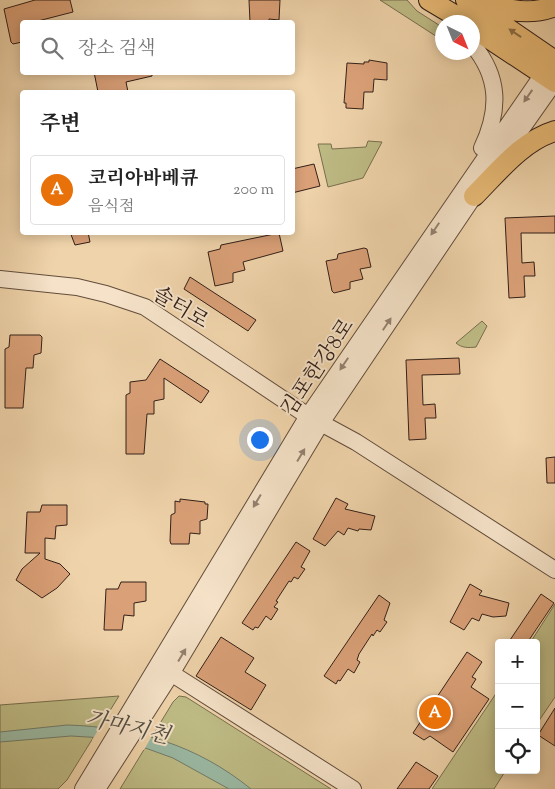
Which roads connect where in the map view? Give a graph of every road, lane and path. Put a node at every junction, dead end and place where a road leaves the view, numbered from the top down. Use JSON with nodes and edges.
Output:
{"nodes":[{"id":1,"x":423,"y":0,"type":"edge"},
{"id":2,"x":429,"y":0,"type":"edge"},
{"id":3,"x":466,"y":0,"type":"edge"},
{"id":4,"x":481,"y":0,"type":"edge"},
{"id":5,"x":555,"y":6,"type":"edge"},
{"id":6,"x":442,"y":15,"type":"edge"},
{"id":7,"x":454,"y":15,"type":"edge"},
{"id":8,"x":480,"y":31,"type":"edge"},
{"id":9,"x":480,"y":56,"type":"edge"},
{"id":10,"x":553,"y":70,"type":"edge"},
{"id":11,"x":555,"y":131,"type":"edge"},
{"id":12,"x":469,"y":192,"type":"junction"},
{"id":13,"x":0,"y":279,"type":"edge"},
{"id":14,"x":314,"y":419,"type":"junction"},
{"id":15,"x":555,"y":570,"type":"edge"},
{"id":16,"x":555,"y":580,"type":"edge"},
{"id":17,"x":165,"y":669,"type":"junction"},
{"id":18,"x":104,"y":767,"type":"junction"},
{"id":19,"x":83,"y":789,"type":"edge"},
{"id":20,"x":97,"y":789,"type":"edge"},
{"id":21,"x":353,"y":789,"type":"edge"}],
"edges":[{"from":1,"to":6,"type":"street"},
{"from":2,"to":7,"type":"main road"},
{"from":10,"to":3,"type":"main road","one_way":true},
{"from":4,"to":5,"type":"main road"},
{"from":8,"to":10,"type":"main road"},
{"from":9,"to":12,"type":"street"},
{"from":10,"to":12,"type":"street","name":"김포한강8로"},
{"from":11,"to":12,"type":"main road"},
{"from":12,"to":14,"type":"street","name":"김포한강8로"},
{"from":13,"to":14,"type":"street","name":"솔터로"},
{"from":14,"to":15,"type":"street","name":"솔터로"},
{"from":14,"to":16,"type":"street","name":"솔터로"},
{"from":14,"to":17,"type":"street","name":"김포한강8로"},
{"from":17,"to":18,"type":"street","name":"김포한강8로"},
{"from":17,"to":21,"type":"street"},
{"from":18,"to":19,"type":"street","name":"김포한강8로"},
{"from":18,"to":20,"type":"street","name":"김포한강8로"}]}
